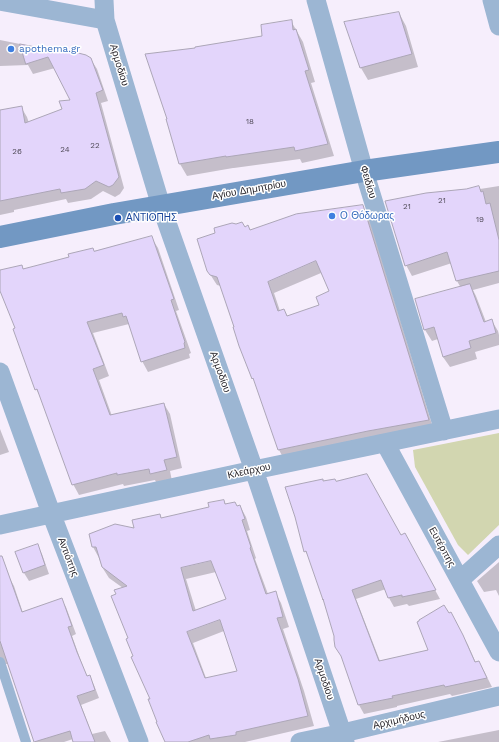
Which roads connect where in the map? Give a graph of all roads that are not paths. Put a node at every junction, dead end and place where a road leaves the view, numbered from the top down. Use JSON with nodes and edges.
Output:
{"nodes":[{"id":1,"x":104,"y":0,"type":"edge"},
{"id":2,"x":316,"y":0,"type":"edge"},
{"id":3,"x":492,"y":0,"type":"edge"},
{"id":4,"x":0,"y":2,"type":"edge"},
{"id":5,"x":105,"y":20,"type":"junction"},
{"id":6,"x":499,"y":26,"type":"edge"},
{"id":7,"x":499,"y":152,"type":"edge"},
{"id":8,"x":364,"y":171,"type":"junction"},
{"id":9,"x":161,"y":206,"type":"junction"},
{"id":10,"x":0,"y":237,"type":"edge"},
{"id":11,"x":0,"y":372,"type":"edge"},
{"id":12,"x":499,"y":420,"type":"edge"},
{"id":13,"x":444,"y":431,"type":"junction"},
{"id":14,"x":385,"y":443,"type":"junction"},
{"id":15,"x":254,"y":470,"type":"junction"},
{"id":16,"x":51,"y":514,"type":"junction"},
{"id":17,"x":0,"y":525,"type":"edge"},
{"id":18,"x":499,"y":545,"type":"edge"},
{"id":19,"x":460,"y":580,"type":"junction"},
{"id":20,"x":499,"y":652,"type":"edge"},
{"id":21,"x":0,"y":662,"type":"edge"},
{"id":22,"x":499,"y":696,"type":"edge"},
{"id":23,"x":344,"y":738,"type":"edge"},
{"id":24,"x":26,"y":742,"type":"edge"},
{"id":25,"x":139,"y":742,"type":"edge"},
{"id":26,"x":300,"y":742,"type":"edge"}],
"edges":[{"from":1,"to":5,"type":"street","name":"Αρμοδίου"},
{"from":2,"to":8,"type":"street","name":"Φειδίου"},
{"from":3,"to":6,"type":"street"},
{"from":4,"to":5,"type":"street"},
{"from":5,"to":9,"type":"street","name":"Αρμοδίου"},
{"from":7,"to":8,"type":"main road","name":"Αγίου Δημητρίου"},
{"from":8,"to":9,"type":"main road","name":"Αγίου Δημητρίου"},
{"from":8,"to":13,"type":"street","name":"Φειδίου"},
{"from":9,"to":10,"type":"main road","name":"Αγίου Δημητρίου"},
{"from":9,"to":15,"type":"street","name":"Αρμοδίου"},
{"from":11,"to":16,"type":"street","name":"Αντιόπης"},
{"from":12,"to":13,"type":"street","name":"Κλεάρχου"},
{"from":13,"to":14,"type":"street","name":"Κλεάρχου"},
{"from":14,"to":15,"type":"street","name":"Κλεάρχου"},
{"from":14,"to":19,"type":"street","name":"Ευτέρπης"},
{"from":15,"to":16,"type":"street","name":"Κλεάρχου"},
{"from":15,"to":23,"type":"street","name":"Αρμοδίου"},
{"from":16,"to":17,"type":"street","name":"Κλεάρχου"},
{"from":16,"to":25,"type":"street","name":"Αντιόπης"},
{"from":18,"to":19,"type":"street"},
{"from":19,"to":20,"type":"street","name":"Ευτέρπης"},
{"from":21,"to":24,"type":"lane"},
{"from":22,"to":23,"type":"street","name":"Αρχιμήδους"},
{"from":23,"to":26,"type":"street","name":"Αρχιμήδους"}]}
